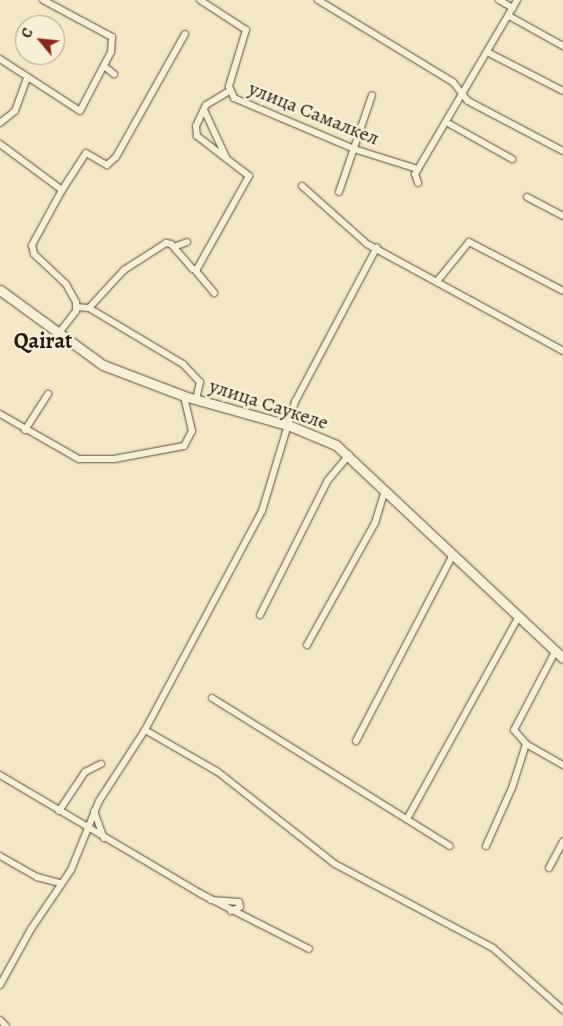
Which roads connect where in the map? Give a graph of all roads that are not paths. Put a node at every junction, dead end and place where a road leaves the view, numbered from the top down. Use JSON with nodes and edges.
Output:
{"nodes":[{"id":1,"x":43,"y":0,"type":"edge"},
{"id":2,"x":200,"y":0,"type":"edge"},
{"id":3,"x":318,"y":0,"type":"edge"},
{"id":4,"x":499,"y":0,"type":"edge"},
{"id":5,"x":517,"y":0,"type":"edge"},
{"id":6,"x":513,"y":8,"type":"junction"},
{"id":7,"x":509,"y":16,"type":"junction"},
{"id":8,"x":184,"y":34,"type":"dead end"},
{"id":9,"x":563,"y":46,"type":"edge"},
{"id":10,"x":489,"y":53,"type":"junction"},
{"id":11,"x":0,"y":60,"type":"edge"},
{"id":12,"x":104,"y":66,"type":"junction"},
{"id":13,"x":114,"y":74,"type":"dead end"},
{"id":14,"x":27,"y":78,"type":"junction"},
{"id":15,"x":229,"y":91,"type":"junction"},
{"id":16,"x":563,"y":91,"type":"edge"},
{"id":17,"x":372,"y":95,"type":"dead end"},
{"id":18,"x":464,"y":95,"type":"junction"},
{"id":19,"x":204,"y":109,"type":"junction"},
{"id":20,"x":446,"y":122,"type":"junction"},
{"id":21,"x":0,"y":123,"type":"edge"},
{"id":22,"x":0,"y":144,"type":"edge"},
{"id":23,"x":354,"y":149,"type":"junction"},
{"id":24,"x":563,"y":151,"type":"edge"},
{"id":25,"x":512,"y":159,"type":"dead end"},
{"id":26,"x":227,"y":160,"type":"junction"},
{"id":27,"x":418,"y":169,"type":"junction"},
{"id":28,"x":418,"y":183,"type":"dead end"},
{"id":29,"x":302,"y":186,"type":"dead end"},
{"id":30,"x":62,"y":190,"type":"junction"},
{"id":31,"x":339,"y":192,"type":"dead end"},
{"id":32,"x":527,"y":197,"type":"dead end"},
{"id":33,"x":563,"y":216,"type":"edge"},
{"id":34,"x":187,"y":242,"type":"dead end"},
{"id":35,"x":174,"y":247,"type":"junction"},
{"id":36,"x":377,"y":247,"type":"junction"},
{"id":37,"x":195,"y":270,"type":"junction"},
{"id":38,"x":438,"y":280,"type":"junction"},
{"id":39,"x":0,"y":290,"type":"edge"},
{"id":40,"x":563,"y":291,"type":"edge"},
{"id":41,"x":214,"y":293,"type":"dead end"},
{"id":42,"x":77,"y":307,"type":"junction"},
{"id":43,"x":89,"y":308,"type":"junction"},
{"id":44,"x":58,"y":334,"type":"junction"},
{"id":45,"x":563,"y":351,"type":"edge"},
{"id":46,"x":48,"y":394,"type":"dead end"},
{"id":47,"x":184,"y":396,"type":"junction"},
{"id":48,"x":196,"y":399,"type":"junction"},
{"id":49,"x":0,"y":414,"type":"edge"},
{"id":50,"x":288,"y":425,"type":"junction"},
{"id":51,"x":26,"y":430,"type":"junction"},
{"id":52,"x":349,"y":455,"type":"junction"},
{"id":53,"x":385,"y":492,"type":"junction"},
{"id":54,"x":453,"y":555,"type":"junction"},
{"id":55,"x":260,"y":615,"type":"dead end"},
{"id":56,"x":518,"y":618,"type":"junction"},
{"id":57,"x":306,"y":645,"type":"dead end"},
{"id":58,"x":555,"y":652,"type":"junction"},
{"id":59,"x":563,"y":658,"type":"edge"},
{"id":60,"x":212,"y":698,"type":"dead end"},
{"id":61,"x":145,"y":730,"type":"junction"},
{"id":62,"x":356,"y":740,"type":"dead end"},
{"id":63,"x":526,"y":744,"type":"junction"},
{"id":64,"x":101,"y":764,"type":"dead end"},
{"id":65,"x":563,"y":766,"type":"edge"},
{"id":66,"x":1,"y":777,"type":"edge"},
{"id":67,"x":59,"y":811,"type":"junction"},
{"id":68,"x":94,"y":811,"type":"junction"},
{"id":69,"x":407,"y":819,"type":"junction"},
{"id":70,"x":86,"y":828,"type":"junction"},
{"id":71,"x":104,"y":838,"type":"junction"},
{"id":72,"x":563,"y":842,"type":"edge"},
{"id":73,"x":450,"y":846,"type":"dead end"},
{"id":74,"x":486,"y":846,"type":"dead end"},
{"id":75,"x":0,"y":856,"type":"edge"},
{"id":76,"x":549,"y":868,"type":"dead end"},
{"id":77,"x":60,"y":882,"type":"junction"},
{"id":78,"x":210,"y":900,"type":"junction"},
{"id":79,"x":231,"y":911,"type":"junction"},
{"id":80,"x":309,"y":949,"type":"dead end"},
{"id":81,"x":0,"y":985,"type":"edge"},
{"id":82,"x":563,"y":1010,"type":"edge"},
{"id":83,"x":0,"y":1020,"type":"edge"},
{"id":84,"x":6,"y":1026,"type":"edge"}],
"edges":[{"from":1,"to":12,"type":"street"},
{"from":2,"to":15,"type":"street","name":"улица Самалкел"},
{"from":3,"to":18,"type":"street"},
{"from":4,"to":6,"type":"street"},
{"from":5,"to":6,"type":"street"},
{"from":6,"to":7,"type":"street"},
{"from":7,"to":9,"type":"street"},
{"from":7,"to":10,"type":"street"},
{"from":8,"to":30,"type":"street"},
{"from":10,"to":16,"type":"street"},
{"from":10,"to":18,"type":"street"},
{"from":11,"to":14,"type":"street"},
{"from":12,"to":13,"type":"street"},
{"from":12,"to":14,"type":"street"},
{"from":14,"to":21,"type":"street"},
{"from":15,"to":19,"type":"street"},
{"from":15,"to":23,"type":"street","name":"улица Самалкел"},
{"from":17,"to":23,"type":"street"},
{"from":18,"to":20,"type":"street"},
{"from":18,"to":24,"type":"street"},
{"from":19,"to":26,"type":"street"},
{"from":19,"to":26,"type":"street"},
{"from":20,"to":25,"type":"street"},
{"from":20,"to":27,"type":"street"},
{"from":22,"to":30,"type":"street"},
{"from":23,"to":27,"type":"street","name":"улица Самалкел"},
{"from":23,"to":31,"type":"street"},
{"from":26,"to":37,"type":"street"},
{"from":27,"to":28,"type":"street"},
{"from":29,"to":36,"type":"street"},
{"from":30,"to":42,"type":"street"},
{"from":32,"to":33,"type":"street"},
{"from":34,"to":35,"type":"street"},
{"from":35,"to":37,"type":"street"},
{"from":35,"to":43,"type":"street"},
{"from":36,"to":38,"type":"street"},
{"from":36,"to":50,"type":"street"},
{"from":37,"to":41,"type":"street"},
{"from":38,"to":40,"type":"street"},
{"from":38,"to":45,"type":"street"},
{"from":39,"to":44,"type":"street","name":"улица Саукеле"},
{"from":42,"to":43,"type":"street"},
{"from":42,"to":44,"type":"street"},
{"from":43,"to":48,"type":"street"},
{"from":44,"to":47,"type":"street","name":"улица Саукеле"},
{"from":46,"to":51,"type":"street"},
{"from":47,"to":48,"type":"street","name":"улица Саукеле"},
{"from":47,"to":51,"type":"street"},
{"from":48,"to":50,"type":"street","name":"улица Саукеле"},
{"from":49,"to":51,"type":"street"},
{"from":50,"to":52,"type":"street","name":"улица Саукеле"},
{"from":50,"to":61,"type":"street"},
{"from":52,"to":53,"type":"street","name":"улица Саукеле"},
{"from":52,"to":55,"type":"street"},
{"from":53,"to":54,"type":"street","name":"улица Саукеле"},
{"from":53,"to":57,"type":"street"},
{"from":54,"to":56,"type":"street","name":"улица Саукеле"},
{"from":54,"to":62,"type":"street"},
{"from":56,"to":58,"type":"street","name":"улица Саукеле"},
{"from":56,"to":69,"type":"street"},
{"from":58,"to":59,"type":"street","name":"улица Саукеле"},
{"from":58,"to":63,"type":"street"},
{"from":60,"to":69,"type":"street"},
{"from":61,"to":68,"type":"street"},
{"from":61,"to":82,"type":"street"},
{"from":63,"to":65,"type":"street"},
{"from":63,"to":74,"type":"street"},
{"from":64,"to":67,"type":"street"},
{"from":66,"to":67,"type":"street"},
{"from":67,"to":70,"type":"street"},
{"from":68,"to":70,"type":"street"},
{"from":68,"to":71,"type":"street"},
{"from":69,"to":73,"type":"street"},
{"from":70,"to":71,"type":"street"},
{"from":70,"to":77,"type":"street"},
{"from":71,"to":78,"type":"street"},
{"from":72,"to":76,"type":"street"},
{"from":75,"to":77,"type":"street"},
{"from":77,"to":81,"type":"street"},
{"from":78,"to":79,"type":"street"},
{"from":78,"to":79,"type":"street"},
{"from":79,"to":80,"type":"street"},
{"from":83,"to":84,"type":"street"}]}
